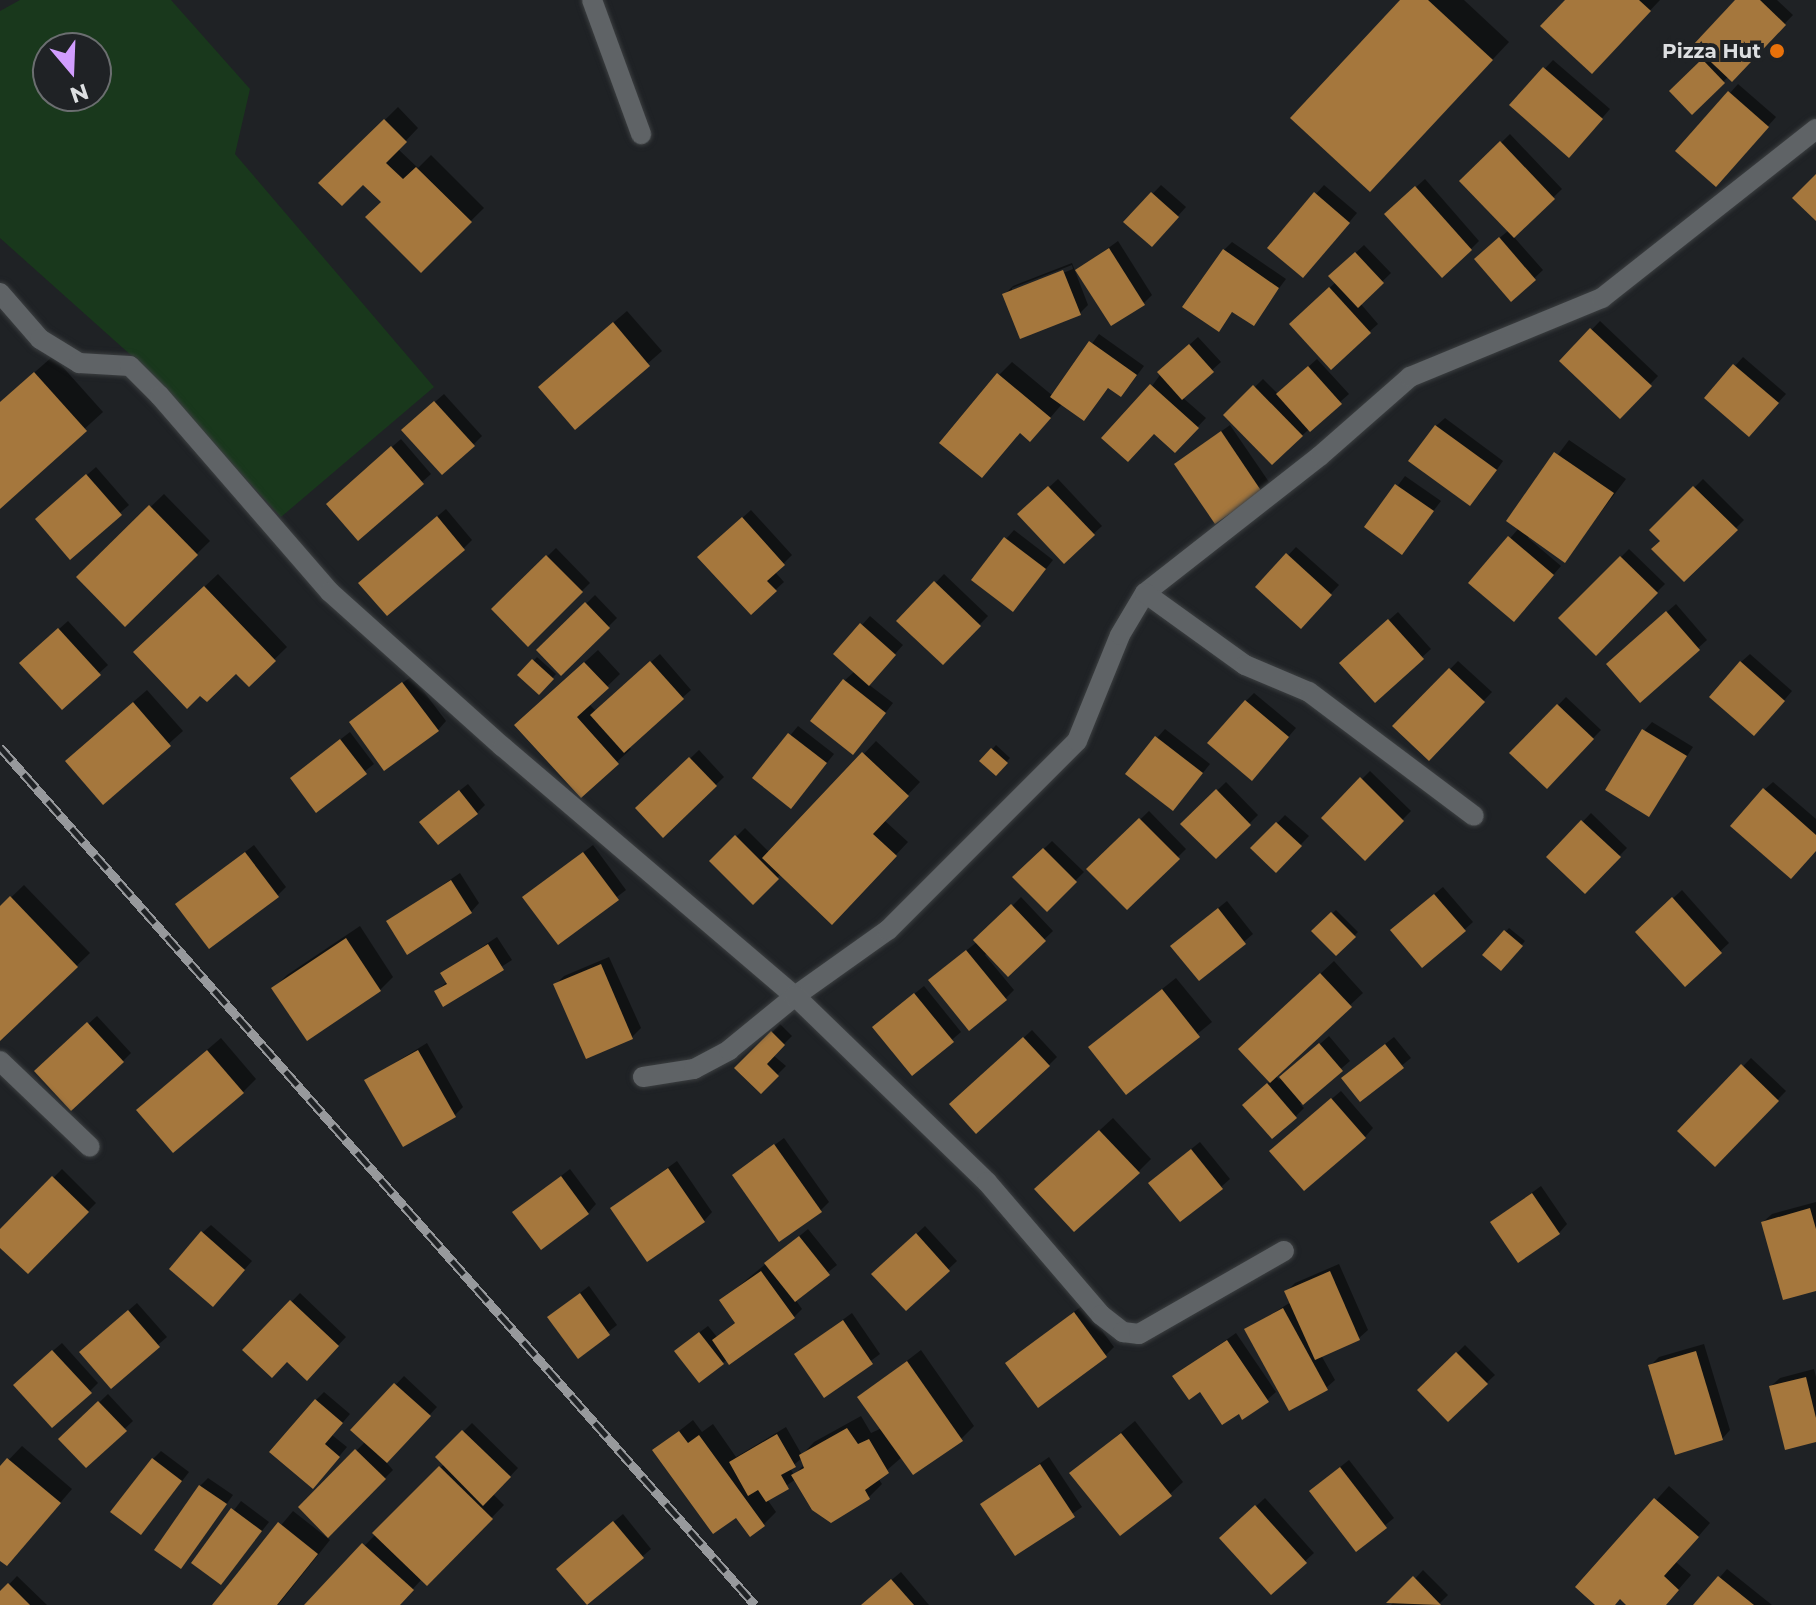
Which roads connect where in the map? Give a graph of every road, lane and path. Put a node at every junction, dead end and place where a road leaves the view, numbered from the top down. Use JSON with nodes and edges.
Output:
{"nodes":[{"id":1,"x":592,"y":0,"type":"edge"},
{"id":2,"x":1816,"y":129,"type":"edge"},
{"id":3,"x":641,"y":134,"type":"dead end"},
{"id":4,"x":0,"y":293,"type":"edge"},
{"id":5,"x":1145,"y":593,"type":"junction"},
{"id":6,"x":1474,"y":816,"type":"dead end"},
{"id":7,"x":795,"y":996,"type":"junction"},
{"id":8,"x":0,"y":1061,"type":"edge"},
{"id":9,"x":643,"y":1077,"type":"dead end"},
{"id":10,"x":90,"y":1147,"type":"dead end"},
{"id":11,"x":1284,"y":1251,"type":"dead end"}],
"edges":[{"from":1,"to":3,"type":"street"},
{"from":2,"to":5,"type":"street"},
{"from":4,"to":7,"type":"street"},
{"from":5,"to":6,"type":"street"},
{"from":5,"to":7,"type":"street"},
{"from":7,"to":9,"type":"street"},
{"from":7,"to":11,"type":"street"},
{"from":8,"to":10,"type":"street"}]}
